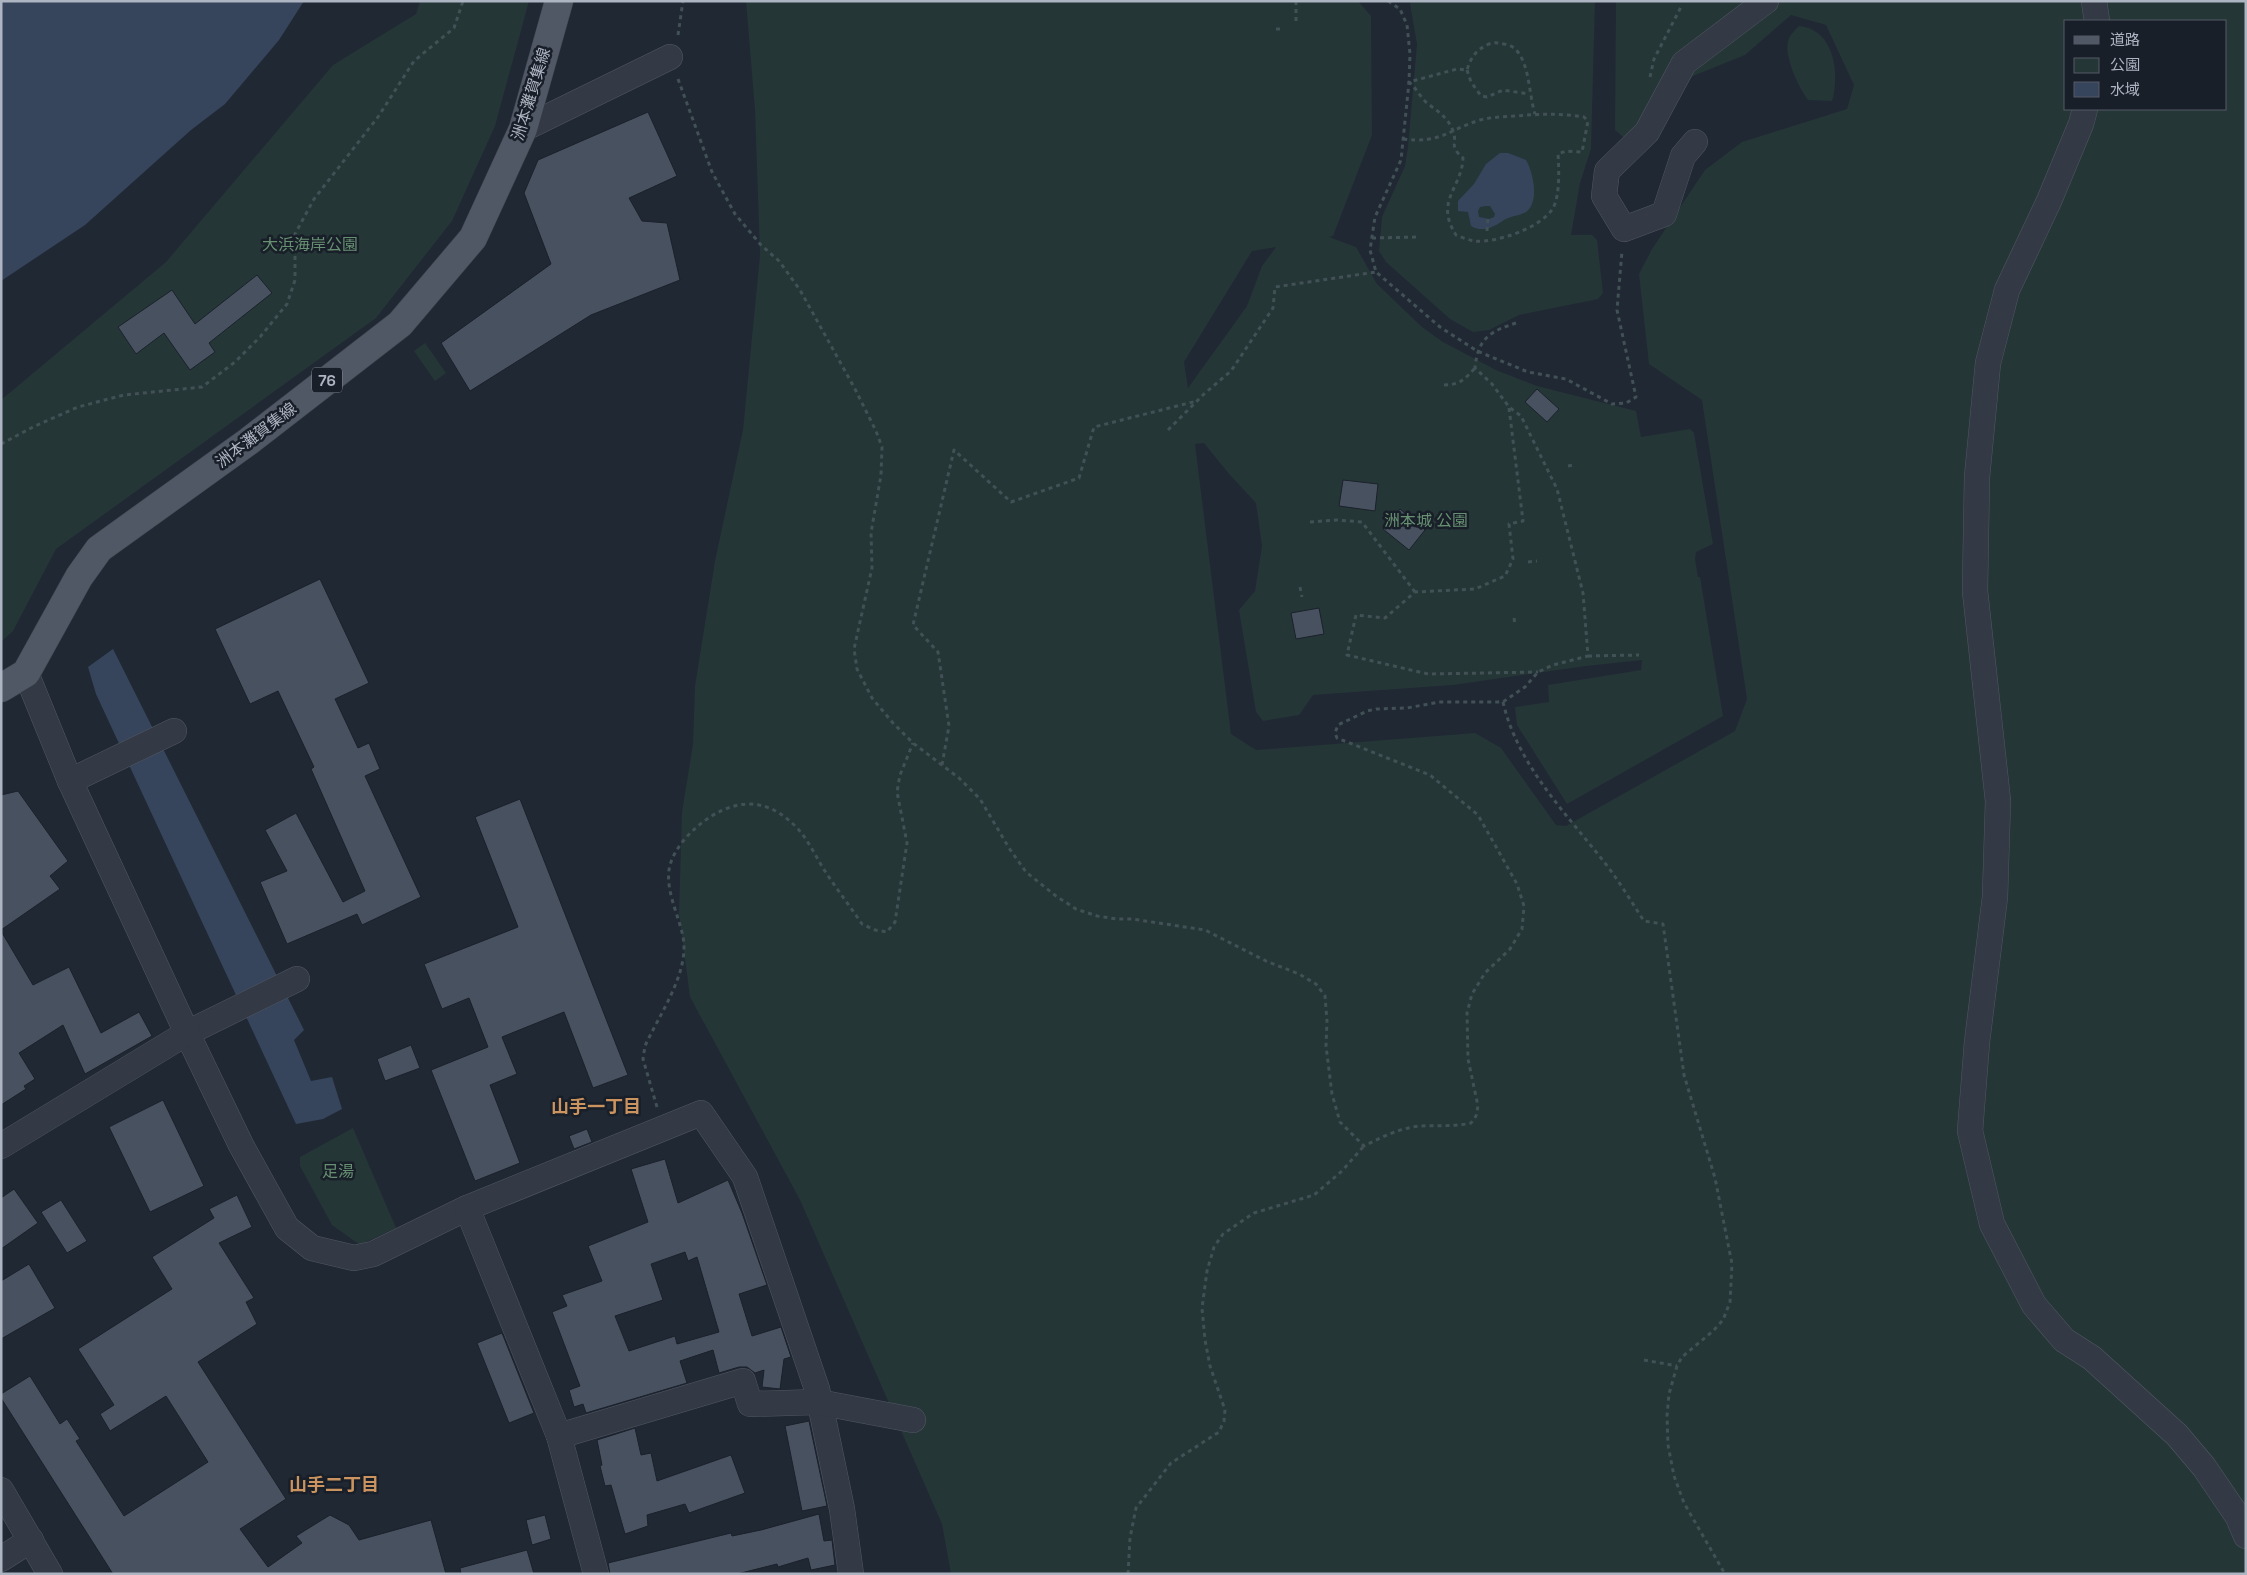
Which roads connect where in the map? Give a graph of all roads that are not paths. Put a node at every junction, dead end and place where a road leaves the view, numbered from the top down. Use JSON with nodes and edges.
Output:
{"nodes":[{"id":1,"x":559,"y":1,"type":"edge"},
{"id":2,"x":1766,"y":1,"type":"edge"},
{"id":3,"x":2094,"y":1,"type":"edge"},
{"id":4,"x":2097,"y":20,"type":"edge"},
{"id":5,"x":670,"y":57,"type":"road end"},
{"id":6,"x":2085,"y":110,"type":"edge"},
{"id":7,"x":523,"y":129,"type":"junction"},
{"id":8,"x":1695,"y":142,"type":"dead end"},
{"id":9,"x":26,"y":673,"type":"junction"},
{"id":10,"x":1,"y":688,"type":"edge"},
{"id":11,"x":174,"y":731,"type":"dead end"},
{"id":12,"x":70,"y":781,"type":"junction"},
{"id":13,"x":297,"y":979,"type":"dead end"},
{"id":14,"x":187,"y":1033,"type":"junction"},
{"id":15,"x":1,"y":1146,"type":"edge"},
{"id":16,"x":466,"y":1208,"type":"junction"},
{"id":17,"x":818,"y":1402,"type":"junction"},
{"id":18,"x":913,"y":1420,"type":"dead end"},
{"id":19,"x":559,"y":1436,"type":"junction"},
{"id":20,"x":1,"y":1490,"type":"edge"},
{"id":21,"x":2246,"y":1536,"type":"edge"},
{"id":22,"x":31,"y":1540,"type":"junction"},
{"id":23,"x":1,"y":1559,"type":"edge"},
{"id":24,"x":50,"y":1574,"type":"edge"},
{"id":25,"x":596,"y":1574,"type":"edge"},
{"id":26,"x":851,"y":1574,"type":"edge"}],
"edges":[{"from":1,"to":7,"type":"main road","name":"洲本灘賀集線","number":"76"},
{"from":2,"to":8,"type":"street"},
{"from":3,"to":4,"type":"street"},
{"from":5,"to":7,"type":"street"},
{"from":6,"to":21,"type":"street"},
{"from":7,"to":9,"type":"main road","name":"洲本灘賀集線","number":"76"},
{"from":9,"to":10,"type":"main road"},
{"from":9,"to":12,"type":"street"},
{"from":11,"to":12,"type":"street"},
{"from":12,"to":14,"type":"street"},
{"from":13,"to":14,"type":"street"},
{"from":14,"to":15,"type":"street"},
{"from":14,"to":16,"type":"street"},
{"from":16,"to":17,"type":"street"},
{"from":16,"to":19,"type":"street"},
{"from":17,"to":18,"type":"street"},
{"from":17,"to":19,"type":"street"},
{"from":17,"to":26,"type":"street"},
{"from":19,"to":25,"type":"street"},
{"from":20,"to":22,"type":"street"},
{"from":22,"to":23,"type":"street"},
{"from":22,"to":24,"type":"street"}]}
